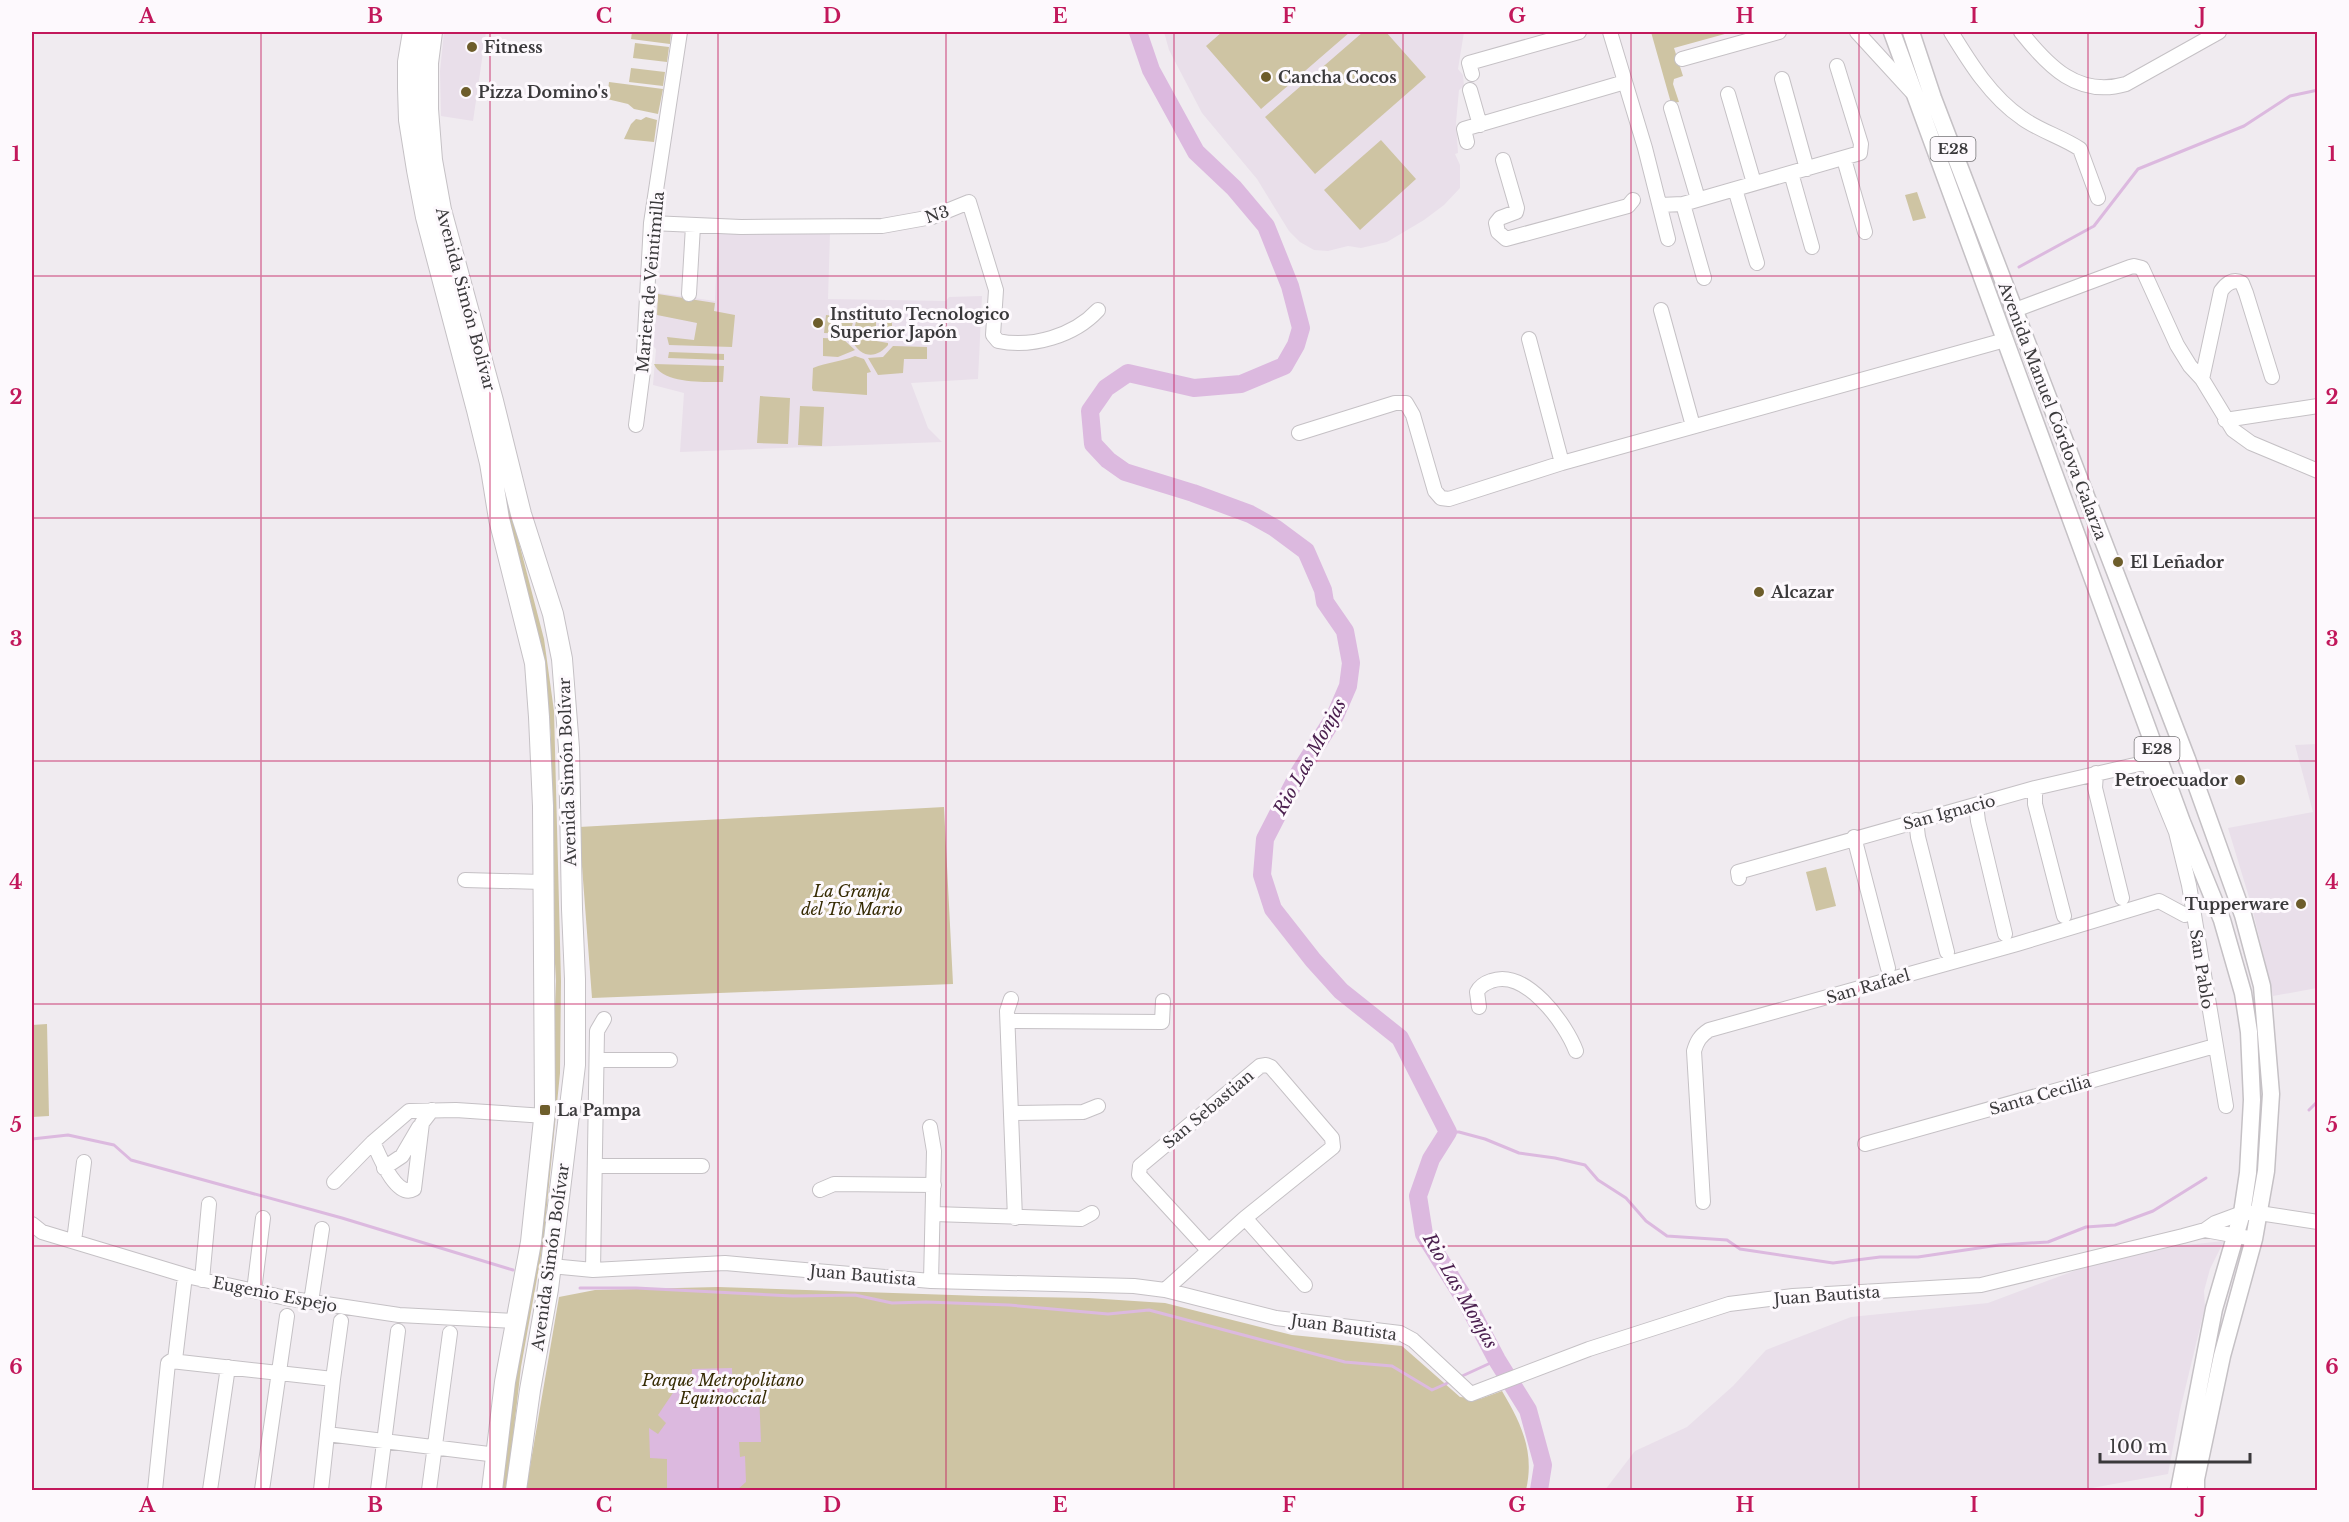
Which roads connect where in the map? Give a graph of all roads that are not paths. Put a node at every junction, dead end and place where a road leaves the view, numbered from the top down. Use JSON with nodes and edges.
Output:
{"nodes":[{"id":1,"x":413,"y":32,"type":"edge"},
{"id":2,"x":432,"y":32,"type":"edge"},
{"id":3,"x":680,"y":32,"type":"edge"},
{"id":4,"x":1579,"y":32,"type":"edge"},
{"id":5,"x":1610,"y":32,"type":"edge"},
{"id":6,"x":1779,"y":32,"type":"edge"},
{"id":7,"x":1857,"y":32,"type":"edge"},
{"id":8,"x":1892,"y":32,"type":"edge"},
{"id":9,"x":1911,"y":32,"type":"edge"},
{"id":10,"x":1951,"y":32,"type":"edge"},
{"id":11,"x":2022,"y":32,"type":"edge"},
{"id":12,"x":2219,"y":32,"type":"edge"},
{"id":13,"x":1682,"y":59,"type":"dead end"},
{"id":14,"x":1837,"y":66,"type":"dead end"},
{"id":15,"x":1472,"y":74,"type":"dead end"},
{"id":16,"x":1782,"y":79,"type":"dead end"},
{"id":17,"x":1625,"y":82,"type":"junction"},
{"id":18,"x":1470,"y":90,"type":"dead end"},
{"id":19,"x":1728,"y":94,"type":"dead end"},
{"id":20,"x":1914,"y":94,"type":"junction"},
{"id":21,"x":1671,"y":108,"type":"dead end"},
{"id":22,"x":1480,"y":125,"type":"junction"},
{"id":23,"x":1467,"y":142,"type":"dead end"},
{"id":24,"x":1844,"y":159,"type":"junction"},
{"id":25,"x":1503,"y":160,"type":"dead end"},
{"id":26,"x":1807,"y":168,"type":"junction"},
{"id":27,"x":1791,"y":172,"type":"junction"},
{"id":28,"x":1754,"y":183,"type":"junction"},
{"id":29,"x":1735,"y":189,"type":"junction"},
{"id":30,"x":1658,"y":198,"type":"junction"},
{"id":31,"x":2098,"y":198,"type":"dead end"},
{"id":32,"x":1698,"y":199,"type":"junction"},
{"id":33,"x":1683,"y":204,"type":"junction"},
{"id":34,"x":651,"y":223,"type":"junction"},
{"id":35,"x":693,"y":226,"type":"junction"},
{"id":36,"x":1865,"y":232,"type":"dead end"},
{"id":37,"x":1668,"y":239,"type":"dead end"},
{"id":38,"x":1812,"y":247,"type":"dead end"},
{"id":39,"x":1993,"y":254,"type":"junction"},
{"id":40,"x":1976,"y":260,"type":"junction"},
{"id":41,"x":1757,"y":263,"type":"dead end"},
{"id":42,"x":1704,"y":278,"type":"dead end"},
{"id":43,"x":689,"y":294,"type":"dead end"},
{"id":44,"x":1098,"y":310,"type":"dead end"},
{"id":45,"x":1661,"y":310,"type":"dead end"},
{"id":46,"x":2015,"y":310,"type":"junction"},
{"id":47,"x":1529,"y":339,"type":"dead end"},
{"id":48,"x":2005,"y":340,"type":"junction"},
{"id":49,"x":2272,"y":377,"type":"dead end"},
{"id":50,"x":2202,"y":379,"type":"junction"},
{"id":51,"x":2318,"y":406,"type":"edge"},
{"id":52,"x":2225,"y":420,"type":"junction"},
{"id":53,"x":636,"y":425,"type":"dead end"},
{"id":54,"x":1694,"y":426,"type":"junction"},
{"id":55,"x":1299,"y":433,"type":"dead end"},
{"id":56,"x":1562,"y":463,"type":"junction"},
{"id":57,"x":2318,"y":471,"type":"edge"},
{"id":58,"x":2154,"y":760,"type":"junction"},
{"id":59,"x":2096,"y":773,"type":"junction"},
{"id":60,"x":2035,"y":788,"type":"junction"},
{"id":61,"x":1976,"y":805,"type":"junction"},
{"id":62,"x":2206,"y":814,"type":"junction"},
{"id":63,"x":1917,"y":820,"type":"junction"},
{"id":64,"x":2179,"y":827,"type":"junction"},
{"id":65,"x":1854,"y":837,"type":"junction"},
{"id":66,"x":1739,"y":875,"type":"dead end"},
{"id":67,"x":465,"y":880,"type":"dead end"},
{"id":68,"x":542,"y":882,"type":"junction"},
{"id":69,"x":2122,"y":898,"type":"dead end"},
{"id":70,"x":2192,"y":911,"type":"junction"},
{"id":71,"x":2064,"y":916,"type":"dead end"},
{"id":72,"x":2005,"y":934,"type":"dead end"},
{"id":73,"x":1947,"y":952,"type":"dead end"},
{"id":74,"x":1888,"y":968,"type":"dead end"},
{"id":75,"x":1011,"y":999,"type":"dead end"},
{"id":76,"x":1163,"y":1001,"type":"dead end"},
{"id":77,"x":1479,"y":1007,"type":"dead end"},
{"id":78,"x":604,"y":1019,"type":"dead end"},
{"id":79,"x":1008,"y":1021,"type":"junction"},
{"id":80,"x":2215,"y":1046,"type":"junction"},
{"id":81,"x":1576,"y":1051,"type":"dead end"},
{"id":82,"x":598,"y":1060,"type":"junction"},
{"id":83,"x":670,"y":1060,"type":"dead end"},
{"id":84,"x":1098,"y":1106,"type":"dead end"},
{"id":85,"x":2226,"y":1106,"type":"dead end"},
{"id":86,"x":432,"y":1110,"type":"junction"},
{"id":87,"x":1011,"y":1113,"type":"junction"},
{"id":88,"x":545,"y":1116,"type":"junction"},
{"id":89,"x":422,"y":1123,"type":"junction"},
{"id":90,"x":930,"y":1127,"type":"dead end"},
{"id":91,"x":373,"y":1142,"type":"junction"},
{"id":92,"x":1865,"y":1144,"type":"dead end"},
{"id":93,"x":84,"y":1162,"type":"dead end"},
{"id":94,"x":595,"y":1166,"type":"junction"},
{"id":95,"x":702,"y":1166,"type":"dead end"},
{"id":96,"x":384,"y":1167,"type":"junction"},
{"id":97,"x":334,"y":1182,"type":"dead end"},
{"id":98,"x":934,"y":1185,"type":"junction"},
{"id":99,"x":820,"y":1190,"type":"dead end"},
{"id":100,"x":1703,"y":1202,"type":"dead end"},
{"id":101,"x":209,"y":1204,"type":"dead end"},
{"id":102,"x":1092,"y":1213,"type":"dead end"},
{"id":103,"x":2242,"y":1213,"type":"junction"},
{"id":104,"x":2259,"y":1213,"type":"junction"},
{"id":105,"x":934,"y":1214,"type":"junction"},
{"id":106,"x":263,"y":1218,"type":"dead end"},
{"id":107,"x":1015,"y":1218,"type":"junction"},
{"id":108,"x":1245,"y":1218,"type":"junction"},
{"id":109,"x":2318,"y":1222,"type":"edge"},
{"id":110,"x":37,"y":1228,"type":"edge"},
{"id":111,"x":322,"y":1229,"type":"dead end"},
{"id":112,"x":2205,"y":1230,"type":"junction"},
{"id":113,"x":2235,"y":1235,"type":"junction"},
{"id":114,"x":2254,"y":1239,"type":"junction"},
{"id":115,"x":74,"y":1241,"type":"junction"},
{"id":116,"x":1208,"y":1250,"type":"junction"},
{"id":117,"x":551,"y":1266,"type":"junction"},
{"id":118,"x":593,"y":1270,"type":"junction"},
{"id":119,"x":202,"y":1280,"type":"junction"},
{"id":120,"x":931,"y":1281,"type":"junction"},
{"id":121,"x":184,"y":1284,"type":"dead end"},
{"id":122,"x":1305,"y":1285,"type":"dead end"},
{"id":123,"x":1165,"y":1290,"type":"junction"},
{"id":124,"x":254,"y":1291,"type":"junction"},
{"id":125,"x":311,"y":1302,"type":"junction"},
{"id":126,"x":287,"y":1316,"type":"dead end"},
{"id":127,"x":341,"y":1321,"type":"dead end"},
{"id":128,"x":515,"y":1321,"type":"junction"},
{"id":129,"x":398,"y":1331,"type":"dead end"},
{"id":130,"x":450,"y":1333,"type":"dead end"},
{"id":131,"x":175,"y":1360,"type":"junction"},
{"id":132,"x":228,"y":1367,"type":"junction"},
{"id":133,"x":278,"y":1373,"type":"junction"},
{"id":134,"x":333,"y":1379,"type":"junction"},
{"id":135,"x":327,"y":1434,"type":"junction"},
{"id":136,"x":385,"y":1441,"type":"junction"},
{"id":137,"x":434,"y":1447,"type":"junction"},
{"id":138,"x":497,"y":1455,"type":"junction"},
{"id":139,"x":155,"y":1491,"type":"edge"},
{"id":140,"x":210,"y":1491,"type":"edge"},
{"id":141,"x":262,"y":1491,"type":"edge"},
{"id":142,"x":321,"y":1491,"type":"edge"},
{"id":143,"x":378,"y":1491,"type":"edge"},
{"id":144,"x":429,"y":1491,"type":"edge"},
{"id":145,"x":492,"y":1491,"type":"edge"},
{"id":146,"x":516,"y":1491,"type":"edge"},
{"id":147,"x":2179,"y":1491,"type":"edge"},
{"id":148,"x":2196,"y":1491,"type":"edge"}],
"edges":[{"from":1,"to":68,"type":"highway","name":"Avenida Simón Bolívar"},
{"from":2,"to":117,"type":"highway","name":"Avenida Simón Bolívar"},
{"from":3,"to":34,"type":"street","name":"Marieta de Veintimilla"},
{"from":4,"to":15,"type":"street"},
{"from":5,"to":17,"type":"street"},
{"from":6,"to":13,"type":"street"},
{"from":7,"to":20,"type":"street"},
{"from":8,"to":20,"type":"main road","name":"Avenida Manuel Córdova Galarza","number":"E28"},
{"from":9,"to":39,"type":"main road","name":"Avenida Manuel Córdova Galarza","number":"E28"},
{"from":10,"to":31,"type":"street"},
{"from":11,"to":12,"type":"street"},
{"from":14,"to":24,"type":"street"},
{"from":16,"to":26,"type":"street"},
{"from":17,"to":22,"type":"street"},
{"from":17,"to":30,"type":"street"},
{"from":18,"to":22,"type":"street"},
{"from":19,"to":28,"type":"street"},
{"from":20,"to":40,"type":"main road","name":"Avenida Manuel Córdova Galarza","number":"E28"},
{"from":21,"to":32,"type":"street"},
{"from":22,"to":23,"type":"street"},
{"from":24,"to":26,"type":"street"},
{"from":24,"to":36,"type":"street"},
{"from":25,"to":30,"type":"street"},
{"from":26,"to":27,"type":"street"},
{"from":27,"to":28,"type":"street"},
{"from":27,"to":38,"type":"street"},
{"from":28,"to":29,"type":"street"},
{"from":29,"to":32,"type":"street"},
{"from":29,"to":41,"type":"street"},
{"from":30,"to":33,"type":"street"},
{"from":30,"to":37,"type":"street"},
{"from":32,"to":33,"type":"street"},
{"from":33,"to":42,"type":"street"},
{"from":34,"to":35,"type":"street","name":"N3"},
{"from":34,"to":53,"type":"street","name":"Marieta de Veintimilla"},
{"from":35,"to":43,"type":"street"},
{"from":35,"to":44,"type":"street","name":"N3"},
{"from":39,"to":40,"type":"main road"},
{"from":39,"to":46,"type":"main road","name":"Avenida Manuel Córdova Galarza","number":"E28"},
{"from":40,"to":48,"type":"main road","name":"Avenida Manuel Córdova Galarza","number":"E28"},
{"from":45,"to":54,"type":"street"},
{"from":46,"to":50,"type":"street"},
{"from":46,"to":62,"type":"main road","name":"Avenida Manuel Córdova Galarza","number":"E28"},
{"from":47,"to":56,"type":"street"},
{"from":48,"to":54,"type":"street"},
{"from":48,"to":58,"type":"main road","name":"Avenida Manuel Córdova Galarza","number":"E28"},
{"from":49,"to":50,"type":"street"},
{"from":50,"to":52,"type":"street"},
{"from":51,"to":52,"type":"street"},
{"from":52,"to":57,"type":"street"},
{"from":54,"to":56,"type":"street"},
{"from":55,"to":56,"type":"street"},
{"from":58,"to":59,"type":"street","name":"San Ignacio"},
{"from":58,"to":64,"type":"main road","name":"Avenida Manuel Córdova Galarza","number":"E28"},
{"from":59,"to":60,"type":"street","name":"San Ignacio"},
{"from":59,"to":69,"type":"street"},
{"from":60,"to":61,"type":"street","name":"San Ignacio"},
{"from":60,"to":71,"type":"street"},
{"from":61,"to":63,"type":"street","name":"San Ignacio"},
{"from":61,"to":72,"type":"street"},
{"from":62,"to":64,"type":"main road"},
{"from":62,"to":104,"type":"main road","name":"Avenida Manuel Córdova Galarza","number":"E28"},
{"from":63,"to":65,"type":"street","name":"San Ignacio"},
{"from":63,"to":73,"type":"street"},
{"from":64,"to":70,"type":"street","name":"San Pablo"},
{"from":64,"to":103,"type":"main road","name":"Avenida Manuel Córdova Galarza","number":"E28"},
{"from":65,"to":66,"type":"street","name":"San Ignacio"},
{"from":65,"to":74,"type":"street"},
{"from":67,"to":68,"type":"street"},
{"from":68,"to":88,"type":"highway","name":"Avenida Simón Bolívar"},
{"from":70,"to":80,"type":"street","name":"San Pablo"},
{"from":70,"to":100,"type":"street","name":"San Rafael"},
{"from":75,"to":79,"type":"street"},
{"from":76,"to":79,"type":"street"},
{"from":77,"to":81,"type":"street"},
{"from":78,"to":82,"type":"street"},
{"from":79,"to":87,"type":"street"},
{"from":80,"to":85,"type":"street","name":"San Pablo"},
{"from":80,"to":92,"type":"street","name":"Santa Cecilia"},
{"from":82,"to":83,"type":"street"},
{"from":82,"to":94,"type":"street"},
{"from":84,"to":87,"type":"street"},
{"from":86,"to":88,"type":"street"},
{"from":86,"to":89,"type":"street"},
{"from":86,"to":91,"type":"street"},
{"from":87,"to":107,"type":"street"},
{"from":88,"to":128,"type":"highway","name":"Avenida Simón Bolívar"},
{"from":89,"to":96,"type":"street"},
{"from":89,"to":96,"type":"street"},
{"from":90,"to":98,"type":"street"},
{"from":91,"to":96,"type":"street"},
{"from":91,"to":97,"type":"street"},
{"from":93,"to":115,"type":"street"},
{"from":94,"to":95,"type":"street"},
{"from":94,"to":118,"type":"street"},
{"from":98,"to":99,"type":"street"},
{"from":98,"to":105,"type":"street"},
{"from":101,"to":119,"type":"street"},
{"from":102,"to":107,"type":"street"},
{"from":103,"to":104,"type":"street","name":"Juan Bautista"},
{"from":103,"to":112,"type":"street","name":"Juan Bautista"},
{"from":103,"to":113,"type":"main road","name":"Avenida Manuel Córdova Galarza","number":"E28"},
{"from":104,"to":109,"type":"street","name":"Juan Bautista"},
{"from":104,"to":114,"type":"main road","name":"Avenida Manuel Córdova Galarza","number":"E28"},
{"from":105,"to":107,"type":"street"},
{"from":105,"to":120,"type":"street"},
{"from":106,"to":124,"type":"street"},
{"from":108,"to":116,"type":"street","name":"San Sebastian"},
{"from":108,"to":116,"type":"street","name":"San Sebastian"},
{"from":108,"to":122,"type":"street"},
{"from":110,"to":115,"type":"street","name":"Eugenio Espejo"},
{"from":111,"to":125,"type":"street"},
{"from":112,"to":113,"type":"street","name":"Juan Bautista"},
{"from":112,"to":123,"type":"street","name":"Juan Bautista"},
{"from":113,"to":114,"type":"street","name":"Juan Bautista"},
{"from":113,"to":147,"type":"main road","name":"Avenida Manuel Córdova Galarza","number":"E28"},
{"from":114,"to":148,"type":"main road","name":"Avenida Manuel Córdova Galarza","number":"E28"},
{"from":115,"to":119,"type":"street","name":"Eugenio Espejo"},
{"from":116,"to":123,"type":"street","name":"San Sebastian"},
{"from":117,"to":118,"type":"street","name":"Juan Bautista"},
{"from":117,"to":146,"type":"highway","name":"Avenida Simón Bolívar"},
{"from":118,"to":120,"type":"street","name":"Juan Bautista"},
{"from":119,"to":124,"type":"street","name":"Eugenio Espejo"},
{"from":120,"to":123,"type":"street","name":"Juan Bautista"},
{"from":121,"to":131,"type":"street"},
{"from":124,"to":125,"type":"street","name":"Eugenio Espejo"},
{"from":125,"to":128,"type":"street","name":"Eugenio Espejo"},
{"from":126,"to":133,"type":"street"},
{"from":127,"to":134,"type":"street"},
{"from":128,"to":138,"type":"highway","name":"Avenida Simón Bolívar"},
{"from":129,"to":136,"type":"street"},
{"from":130,"to":137,"type":"street"},
{"from":131,"to":132,"type":"street"},
{"from":131,"to":139,"type":"street"},
{"from":132,"to":133,"type":"street"},
{"from":132,"to":140,"type":"street"},
{"from":133,"to":134,"type":"street"},
{"from":133,"to":141,"type":"street"},
{"from":134,"to":135,"type":"street"},
{"from":135,"to":136,"type":"street"},
{"from":135,"to":142,"type":"street"},
{"from":136,"to":137,"type":"street"},
{"from":136,"to":143,"type":"street"},
{"from":137,"to":138,"type":"street"},
{"from":137,"to":144,"type":"street"},
{"from":138,"to":145,"type":"highway","name":"Avenida Simón Bolívar"}]}
